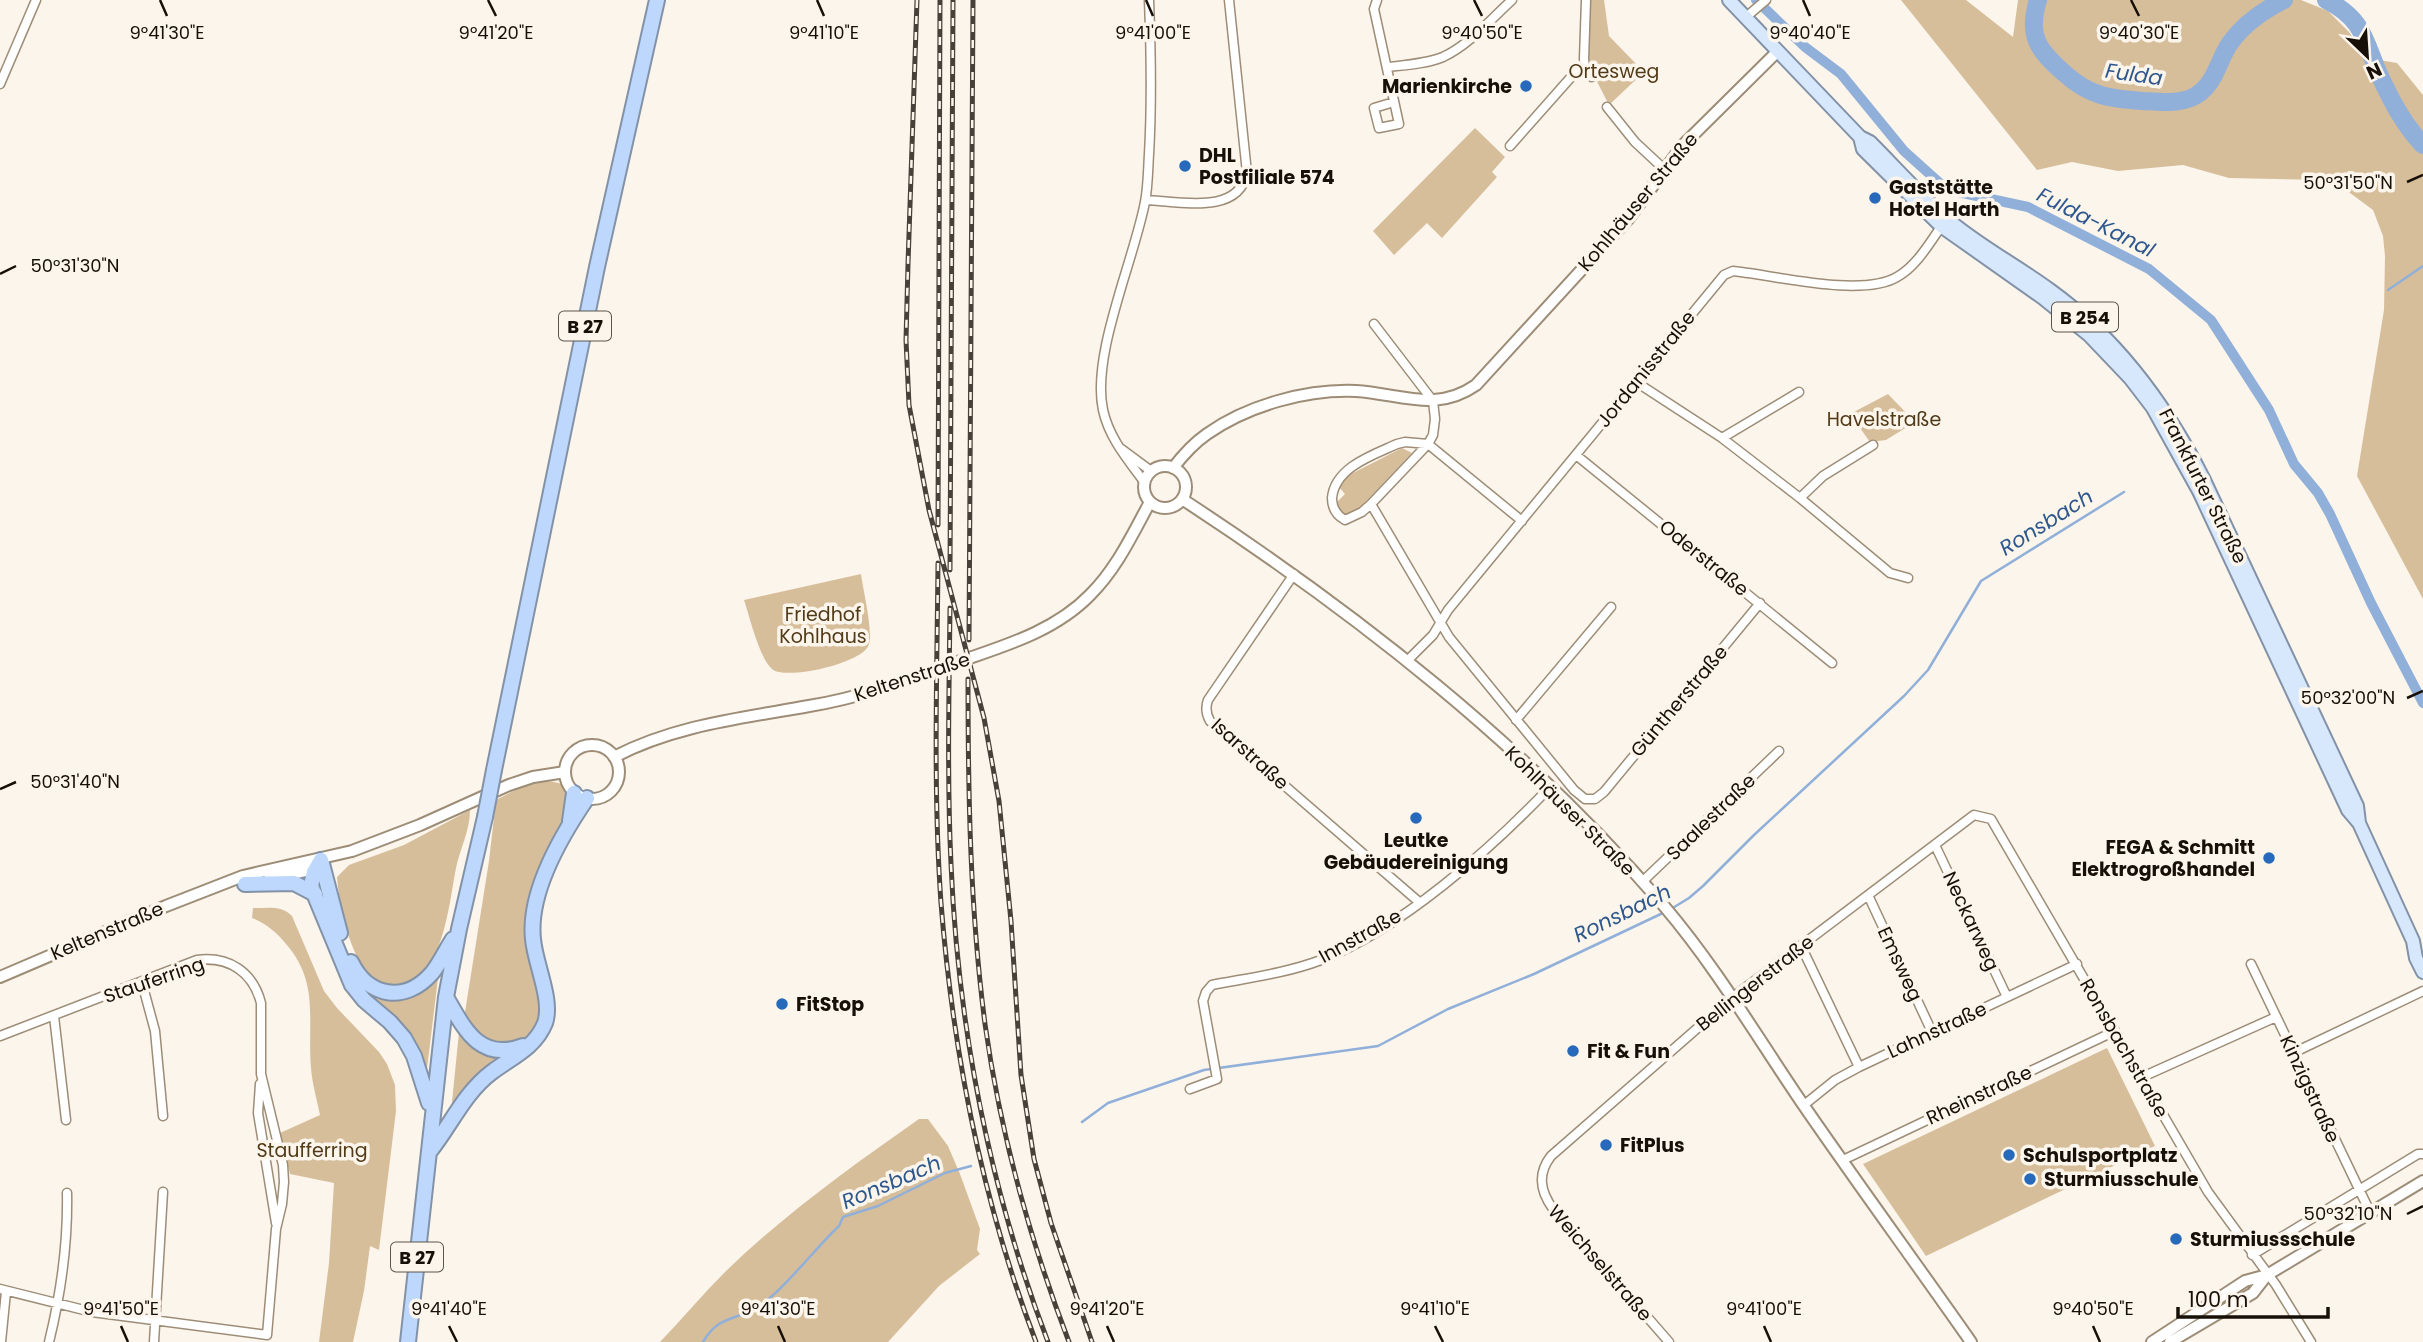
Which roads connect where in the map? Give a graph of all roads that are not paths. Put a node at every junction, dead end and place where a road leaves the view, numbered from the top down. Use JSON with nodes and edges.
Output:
{"nodes":[{"id":1,"x":36,"y":0,"type":"edge"},
{"id":2,"x":657,"y":0,"type":"edge"},
{"id":3,"x":1149,"y":0,"type":"edge"},
{"id":4,"x":1229,"y":0,"type":"edge"},
{"id":5,"x":1377,"y":0,"type":"edge"},
{"id":6,"x":1513,"y":0,"type":"edge"},
{"id":7,"x":1586,"y":0,"type":"edge"},
{"id":8,"x":1730,"y":0,"type":"edge"},
{"id":9,"x":1766,"y":0,"type":"edge"},
{"id":10,"x":1746,"y":17,"type":"junction"},
{"id":11,"x":1778,"y":51,"type":"junction"},
{"id":12,"x":1388,"y":67,"type":"junction"},
{"id":13,"x":1585,"y":68,"type":"junction"},
{"id":14,"x":1592,"y":77,"type":"dead end"},
{"id":15,"x":0,"y":84,"type":"edge"},
{"id":16,"x":1394,"y":102,"type":"dead end"},
{"id":17,"x":1607,"y":107,"type":"dead end"},
{"id":18,"x":1510,"y":146,"type":"dead end"},
{"id":19,"x":1664,"y":169,"type":"junction"},
{"id":20,"x":1146,"y":200,"type":"junction"},
{"id":21,"x":1944,"y":223,"type":"junction"},
{"id":22,"x":1374,"y":324,"type":"dead end"},
{"id":23,"x":1636,"y":382,"type":"junction"},
{"id":24,"x":1799,"y":392,"type":"dead end"},
{"id":25,"x":1433,"y":401,"type":"junction"},
{"id":26,"x":1722,"y":438,"type":"junction"},
{"id":27,"x":1428,"y":444,"type":"junction"},
{"id":28,"x":1873,"y":445,"type":"dead end"},
{"id":29,"x":1120,"y":448,"type":"junction"},
{"id":30,"x":1576,"y":455,"type":"junction"},
{"id":31,"x":1173,"y":468,"type":"junction"},
{"id":32,"x":1151,"y":471,"type":"junction"},
{"id":33,"x":1144,"y":483,"type":"junction"},
{"id":34,"x":1800,"y":498,"type":"junction"},
{"id":35,"x":1182,"y":499,"type":"junction"},
{"id":36,"x":1150,"y":502,"type":"junction"},
{"id":37,"x":1371,"y":504,"type":"junction"},
{"id":38,"x":1522,"y":521,"type":"junction"},
{"id":39,"x":1294,"y":574,"type":"junction"},
{"id":40,"x":1908,"y":578,"type":"dead end"},
{"id":41,"x":1760,"y":604,"type":"junction"},
{"id":42,"x":1611,"y":607,"type":"dead end"},
{"id":43,"x":1441,"y":621,"type":"junction"},
{"id":44,"x":1408,"y":660,"type":"junction"},
{"id":45,"x":1832,"y":663,"type":"dead end"},
{"id":46,"x":1516,"y":720,"type":"junction"},
{"id":47,"x":1779,"y":751,"type":"dead end"},
{"id":48,"x":614,"y":757,"type":"junction"},
{"id":49,"x":565,"y":772,"type":"junction"},
{"id":50,"x":1549,"y":787,"type":"junction"},
{"id":51,"x":580,"y":795,"type":"junction"},
{"id":52,"x":1991,"y":819,"type":"joint"},
{"id":53,"x":1936,"y":845,"type":"junction"},
{"id":54,"x":321,"y":860,"type":"junction"},
{"id":55,"x":1642,"y":882,"type":"junction"},
{"id":56,"x":245,"y":884,"type":"junction"},
{"id":57,"x":215,"y":888,"type":"junction"},
{"id":58,"x":315,"y":894,"type":"junction"},
{"id":59,"x":1868,"y":895,"type":"junction"},
{"id":60,"x":1419,"y":902,"type":"junction"},
{"id":61,"x":459,"y":929,"type":"junction"},
{"id":62,"x":2413,"y":941,"type":"junction"},
{"id":63,"x":1801,"y":946,"type":"junction"},
{"id":64,"x":2423,"y":951,"type":"edge"},
{"id":65,"x":2077,"y":964,"type":"junction"},
{"id":66,"x":2251,"y":964,"type":"dead end"},
{"id":67,"x":2423,"y":972,"type":"edge"},
{"id":68,"x":0,"y":977,"type":"edge"},
{"id":69,"x":142,"y":983,"type":"junction"},
{"id":70,"x":2423,"y":991,"type":"edge"},
{"id":71,"x":446,"y":997,"type":"junction"},
{"id":72,"x":2007,"y":997,"type":"junction"},
{"id":73,"x":1732,"y":998,"type":"junction"},
{"id":74,"x":54,"y":1016,"type":"junction"},
{"id":75,"x":2276,"y":1017,"type":"junction"},
{"id":76,"x":2115,"y":1031,"type":"junction"},
{"id":77,"x":1933,"y":1032,"type":"junction"},
{"id":78,"x":1,"y":1033,"type":"edge"},
{"id":79,"x":537,"y":1037,"type":"junction"},
{"id":80,"x":2293,"y":1053,"type":"junction"},
{"id":81,"x":1859,"y":1067,"type":"junction"},
{"id":82,"x":261,"y":1074,"type":"junction"},
{"id":83,"x":2140,"y":1078,"type":"junction"},
{"id":84,"x":1190,"y":1088,"type":"dead end"},
{"id":85,"x":1804,"y":1105,"type":"junction"},
{"id":86,"x":432,"y":1114,"type":"junction"},
{"id":87,"x":163,"y":1116,"type":"dead end"},
{"id":88,"x":66,"y":1120,"type":"dead end"},
{"id":89,"x":429,"y":1152,"type":"junction"},
{"id":90,"x":2421,"y":1154,"type":"edge"},
{"id":91,"x":1843,"y":1160,"type":"junction"},
{"id":92,"x":1541,"y":1179,"type":"joint"},
{"id":93,"x":2423,"y":1181,"type":"edge"},
{"id":94,"x":2423,"y":1188,"type":"edge"},
{"id":95,"x":2358,"y":1189,"type":"junction"},
{"id":96,"x":163,"y":1192,"type":"dead end"},
{"id":97,"x":66,"y":1193,"type":"dead end"},
{"id":98,"x":2400,"y":1196,"type":"junction"},
{"id":99,"x":2371,"y":1214,"type":"junction"},
{"id":100,"x":276,"y":1229,"type":"junction"},
{"id":101,"x":2252,"y":1255,"type":"junction"},
{"id":102,"x":2267,"y":1275,"type":"junction"},
{"id":103,"x":3,"y":1291,"type":"edge"},
{"id":104,"x":58,"y":1304,"type":"junction"},
{"id":105,"x":156,"y":1319,"type":"junction"},
{"id":106,"x":256,"y":1338,"type":"edge"},
{"id":107,"x":1,"y":1342,"type":"edge"},
{"id":108,"x":49,"y":1342,"type":"edge"},
{"id":109,"x":154,"y":1342,"type":"edge"},
{"id":110,"x":408,"y":1342,"type":"edge"},
{"id":111,"x":1669,"y":1342,"type":"edge"},
{"id":112,"x":1971,"y":1342,"type":"edge"},
{"id":113,"x":2152,"y":1342,"type":"edge"},
{"id":114,"x":2169,"y":1342,"type":"edge"},
{"id":115,"x":2311,"y":1342,"type":"edge"}],
"edges":[{"from":1,"to":15,"type":"street"},
{"from":2,"to":61,"type":"highway","number":"B 27","bridge":true},
{"from":3,"to":20,"type":"street"},
{"from":4,"to":20,"type":"street"},
{"from":5,"to":12,"type":"street"},
{"from":6,"to":12,"type":"street"},
{"from":7,"to":13,"type":"street"},
{"from":8,"to":10,"type":"main road","name":"Frankfurter Straße","number":"B 254"},
{"from":9,"to":10,"type":"street"},
{"from":10,"to":11,"type":"main road","name":"Frankfurter Straße","number":"B 254"},
{"from":11,"to":19,"type":"main road","name":"Kohlhäuser Straße"},
{"from":11,"to":21,"type":"main road","name":"Frankfurter Straße","number":"B 254"},
{"from":12,"to":16,"type":"street"},
{"from":13,"to":14,"type":"street"},
{"from":13,"to":18,"type":"street"},
{"from":17,"to":19,"type":"street"},
{"from":19,"to":25,"type":"main road","name":"Kohlhäuser Straße"},
{"from":20,"to":29,"type":"street"},
{"from":21,"to":23,"type":"street","name":"Jordanisstraße"},
{"from":21,"to":62,"type":"main road","name":"Frankfurter Straße","number":"B 254"},
{"from":22,"to":25,"type":"street"},
{"from":23,"to":26,"type":"street"},
{"from":23,"to":30,"type":"street","name":"Jordanisstraße"},
{"from":24,"to":26,"type":"street"},
{"from":25,"to":27,"type":"street"},
{"from":25,"to":31,"type":"main road","name":"Kohlhäuser Straße"},
{"from":26,"to":34,"type":"street"},
{"from":27,"to":37,"type":"street"},
{"from":27,"to":37,"type":"street"},
{"from":27,"to":38,"type":"street"},
{"from":28,"to":34,"type":"street"},
{"from":29,"to":32,"type":"street"},
{"from":29,"to":33,"type":"street"},
{"from":30,"to":38,"type":"street","name":"Jordanisstraße"},
{"from":30,"to":41,"type":"street","name":"Oderstraße"},
{"from":31,"to":32,"type":"main road"},
{"from":31,"to":35,"type":"main road"},
{"from":32,"to":33,"type":"main road"},
{"from":33,"to":36,"type":"main road"},
{"from":34,"to":40,"type":"street"},
{"from":35,"to":36,"type":"main road"},
{"from":35,"to":39,"type":"main road","name":"Kohlhäuser Straße"},
{"from":36,"to":48,"type":"main road","name":"Keltenstraße"},
{"from":37,"to":43,"type":"street"},
{"from":38,"to":43,"type":"street","name":"Jordanisstraße"},
{"from":39,"to":44,"type":"main road","name":"Kohlhäuser Straße"},
{"from":39,"to":60,"type":"street","name":"Isarstraße"},
{"from":41,"to":45,"type":"street","name":"Oderstraße"},
{"from":41,"to":46,"type":"street","name":"Güntherstraße"},
{"from":42,"to":46,"type":"street"},
{"from":43,"to":44,"type":"street","name":"Jordanisstraße"},
{"from":43,"to":46,"type":"street"},
{"from":44,"to":50,"type":"main road","name":"Kohlhäuser Straße"},
{"from":47,"to":55,"type":"street","name":"Saalestraße"},
{"from":48,"to":49,"type":"main road"},
{"from":48,"to":51,"type":"main road"},
{"from":49,"to":51,"type":"main road"},
{"from":49,"to":54,"type":"main road","name":"Keltenstraße"},
{"from":50,"to":55,"type":"main road","name":"Kohlhäuser Straße"},
{"from":50,"to":60,"type":"street","name":"Innstraße"},
{"from":51,"to":79,"type":"highway"},
{"from":52,"to":53,"type":"street","name":"Bellingerstraße"},
{"from":52,"to":65,"type":"street","name":"Ronsbachstraße"},
{"from":53,"to":59,"type":"street","name":"Bellingerstraße"},
{"from":53,"to":72,"type":"street","name":"Neckarweg"},
{"from":54,"to":56,"type":"main road","name":"Keltenstraße"},
{"from":54,"to":57,"type":"main road","name":"Keltenstraße"},
{"from":54,"to":58,"type":"highway"},
{"from":54,"to":61,"type":"highway"},
{"from":55,"to":73,"type":"main road","name":"Kohlhäuser Straße"},
{"from":56,"to":57,"type":"main road","name":"Keltenstraße"},
{"from":56,"to":58,"type":"highway"},
{"from":57,"to":68,"type":"main road","name":"Keltenstraße"},
{"from":58,"to":86,"type":"highway"},
{"from":59,"to":63,"type":"street","name":"Bellingerstraße"},
{"from":59,"to":77,"type":"street","name":"Emsweg"},
{"from":60,"to":84,"type":"street","name":"Innstraße"},
{"from":61,"to":71,"type":"highway","number":"B 27"},
{"from":62,"to":64,"type":"main road","name":"Frankfurter Straße","number":"B 254"},
{"from":62,"to":67,"type":"main road","name":"Frankfurter Straße","number":"B 254"},
{"from":63,"to":73,"type":"street","name":"Bellingerstraße"},
{"from":63,"to":81,"type":"street"},
{"from":65,"to":72,"type":"street","name":"Lahnstraße"},
{"from":65,"to":76,"type":"street","name":"Ronsbachstraße"},
{"from":66,"to":75,"type":"street","name":"Kinzigstraße"},
{"from":69,"to":74,"type":"street","name":"Stauferring"},
{"from":69,"to":82,"type":"street","name":"Stauferring"},
{"from":69,"to":87,"type":"street"},
{"from":70,"to":80,"type":"street"},
{"from":71,"to":79,"type":"highway"},
{"from":71,"to":86,"type":"highway","number":"B 27"},
{"from":72,"to":77,"type":"street","name":"Lahnstraße"},
{"from":73,"to":85,"type":"main road","name":"Kohlhäuser Straße"},
{"from":73,"to":92,"type":"street","name":"Bellingerstraße"},
{"from":74,"to":78,"type":"street","name":"Stauferring"},
{"from":74,"to":88,"type":"street"},
{"from":75,"to":80,"type":"street","name":"Kinzigstraße"},
{"from":75,"to":83,"type":"street"},
{"from":76,"to":83,"type":"street","name":"Ronsbachstraße"},
{"from":76,"to":91,"type":"street","name":"Rheinstraße"},
{"from":77,"to":81,"type":"street","name":"Lahnstraße"},
{"from":79,"to":89,"type":"highway"},
{"from":80,"to":95,"type":"street","name":"Kinzigstraße"},
{"from":81,"to":85,"type":"street","name":"Lahnstraße"},
{"from":82,"to":100,"type":"street","name":"Stauferring"},
{"from":82,"to":100,"type":"street","name":"Stauferring"},
{"from":83,"to":101,"type":"street","name":"Ronsbachstraße"},
{"from":85,"to":91,"type":"main road","name":"Kohlhäuser Straße"},
{"from":86,"to":89,"type":"highway","number":"B 27"},
{"from":89,"to":110,"type":"highway","number":"B 27"},
{"from":90,"to":95,"type":"street"},
{"from":91,"to":112,"type":"main road","name":"Kohlhäuser Straße"},
{"from":92,"to":111,"type":"street","name":"Weichselstraße"},
{"from":93,"to":98,"type":"main road"},
{"from":94,"to":98,"type":"main road"},
{"from":95,"to":99,"type":"street","name":"Kinzigstraße"},
{"from":95,"to":101,"type":"street"},
{"from":96,"to":105,"type":"street"},
{"from":97,"to":104,"type":"street"},
{"from":98,"to":99,"type":"main road"},
{"from":99,"to":102,"type":"main road"},
{"from":100,"to":106,"type":"street","name":"Stauferring"},
{"from":101,"to":102,"type":"street","name":"Ronsbachstraße"},
{"from":102,"to":113,"type":"main road"},
{"from":102,"to":114,"type":"main road"},
{"from":102,"to":115,"type":"street","name":"Ronsbachstraße"},
{"from":103,"to":104,"type":"street","name":"Stauferring"},
{"from":103,"to":107,"type":"street","name":"Stauferring"},
{"from":104,"to":105,"type":"street","name":"Stauferring"},
{"from":104,"to":108,"type":"street"},
{"from":105,"to":106,"type":"street","name":"Stauferring"},
{"from":105,"to":109,"type":"street"}]}
